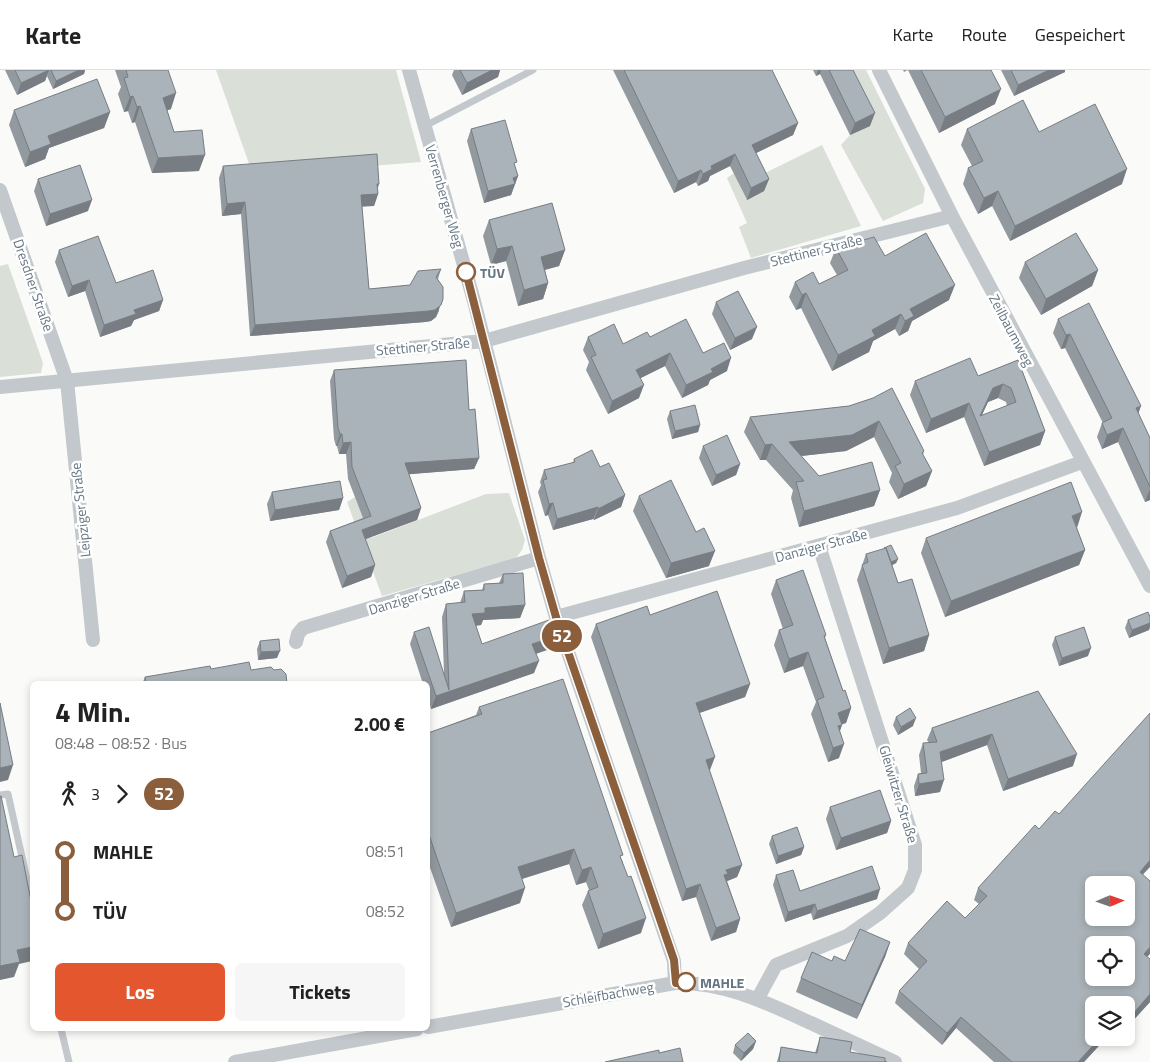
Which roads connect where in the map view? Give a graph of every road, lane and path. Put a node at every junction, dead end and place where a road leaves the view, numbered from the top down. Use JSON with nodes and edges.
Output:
{"nodes":[{"id":1,"x":409,"y":70,"type":"edge"},
{"id":2,"x":533,"y":70,"type":"edge"},
{"id":3,"x":879,"y":70,"type":"edge"},
{"id":4,"x":425,"y":126,"type":"junction"},
{"id":5,"x":0,"y":190,"type":"edge"},
{"id":6,"x":952,"y":216,"type":"junction"},
{"id":7,"x":484,"y":341,"type":"junction"},
{"id":8,"x":67,"y":381,"type":"junction"},
{"id":9,"x":0,"y":387,"type":"edge"},
{"id":10,"x":1082,"y":462,"type":"junction"},
{"id":11,"x":819,"y":546,"type":"junction"},
{"id":12,"x":539,"y":558,"type":"junction"},
{"id":13,"x":1150,"y":586,"type":"edge"},
{"id":14,"x":556,"y":617,"type":"junction"},
{"id":15,"x":93,"y":640,"type":"dead end"},
{"id":16,"x":296,"y":642,"type":"dead end"},
{"id":17,"x":0,"y":795,"type":"edge"},
{"id":18,"x":30,"y":893,"type":"edge"},
{"id":19,"x":676,"y":983,"type":"junction"},
{"id":20,"x":758,"y":998,"type":"junction"},
{"id":21,"x":430,"y":1027,"type":"edge"},
{"id":22,"x":61,"y":1031,"type":"edge"},
{"id":23,"x":405,"y":1031,"type":"edge"},
{"id":24,"x":69,"y":1062,"type":"edge"},
{"id":25,"x":236,"y":1062,"type":"edge"},
{"id":26,"x":895,"y":1062,"type":"edge"}],
"edges":[{"from":1,"to":4,"type":"street","name":"Verrenberger Weg"},
{"from":2,"to":4,"type":"lane"},
{"from":3,"to":6,"type":"street","name":"Zeilbaumweg"},
{"from":4,"to":7,"type":"street","name":"Verrenberger Weg"},
{"from":5,"to":8,"type":"street","name":"Dresdner Straße"},
{"from":6,"to":7,"type":"street","name":"Stettiner Straße"},
{"from":6,"to":10,"type":"street","name":"Zeilbaumweg"},
{"from":7,"to":8,"type":"street","name":"Stettiner Straße"},
{"from":7,"to":12,"type":"street","name":"Verrenberger Weg"},
{"from":8,"to":9,"type":"street","name":"Stettiner Straße"},
{"from":8,"to":15,"type":"street","name":"Leipziger Straße"},
{"from":10,"to":11,"type":"street","name":"Danziger Straße"},
{"from":10,"to":13,"type":"street","name":"Zeilbaumweg"},
{"from":11,"to":14,"type":"street","name":"Danziger Straße"},
{"from":11,"to":20,"type":"street","name":"Gleiwitzer Straße"},
{"from":12,"to":14,"type":"street","name":"Verrenberger Weg"},
{"from":12,"to":16,"type":"street","name":"Danziger Straße"},
{"from":14,"to":19,"type":"street","name":"Verrenberger Weg"},
{"from":17,"to":18,"type":"lane"},
{"from":19,"to":20,"type":"street","name":"Schleifbachweg"},
{"from":19,"to":21,"type":"street","name":"Schleifbachweg"},
{"from":20,"to":26,"type":"street","name":"Schleifbachweg"},
{"from":22,"to":24,"type":"lane"},
{"from":23,"to":25,"type":"street"}]}
